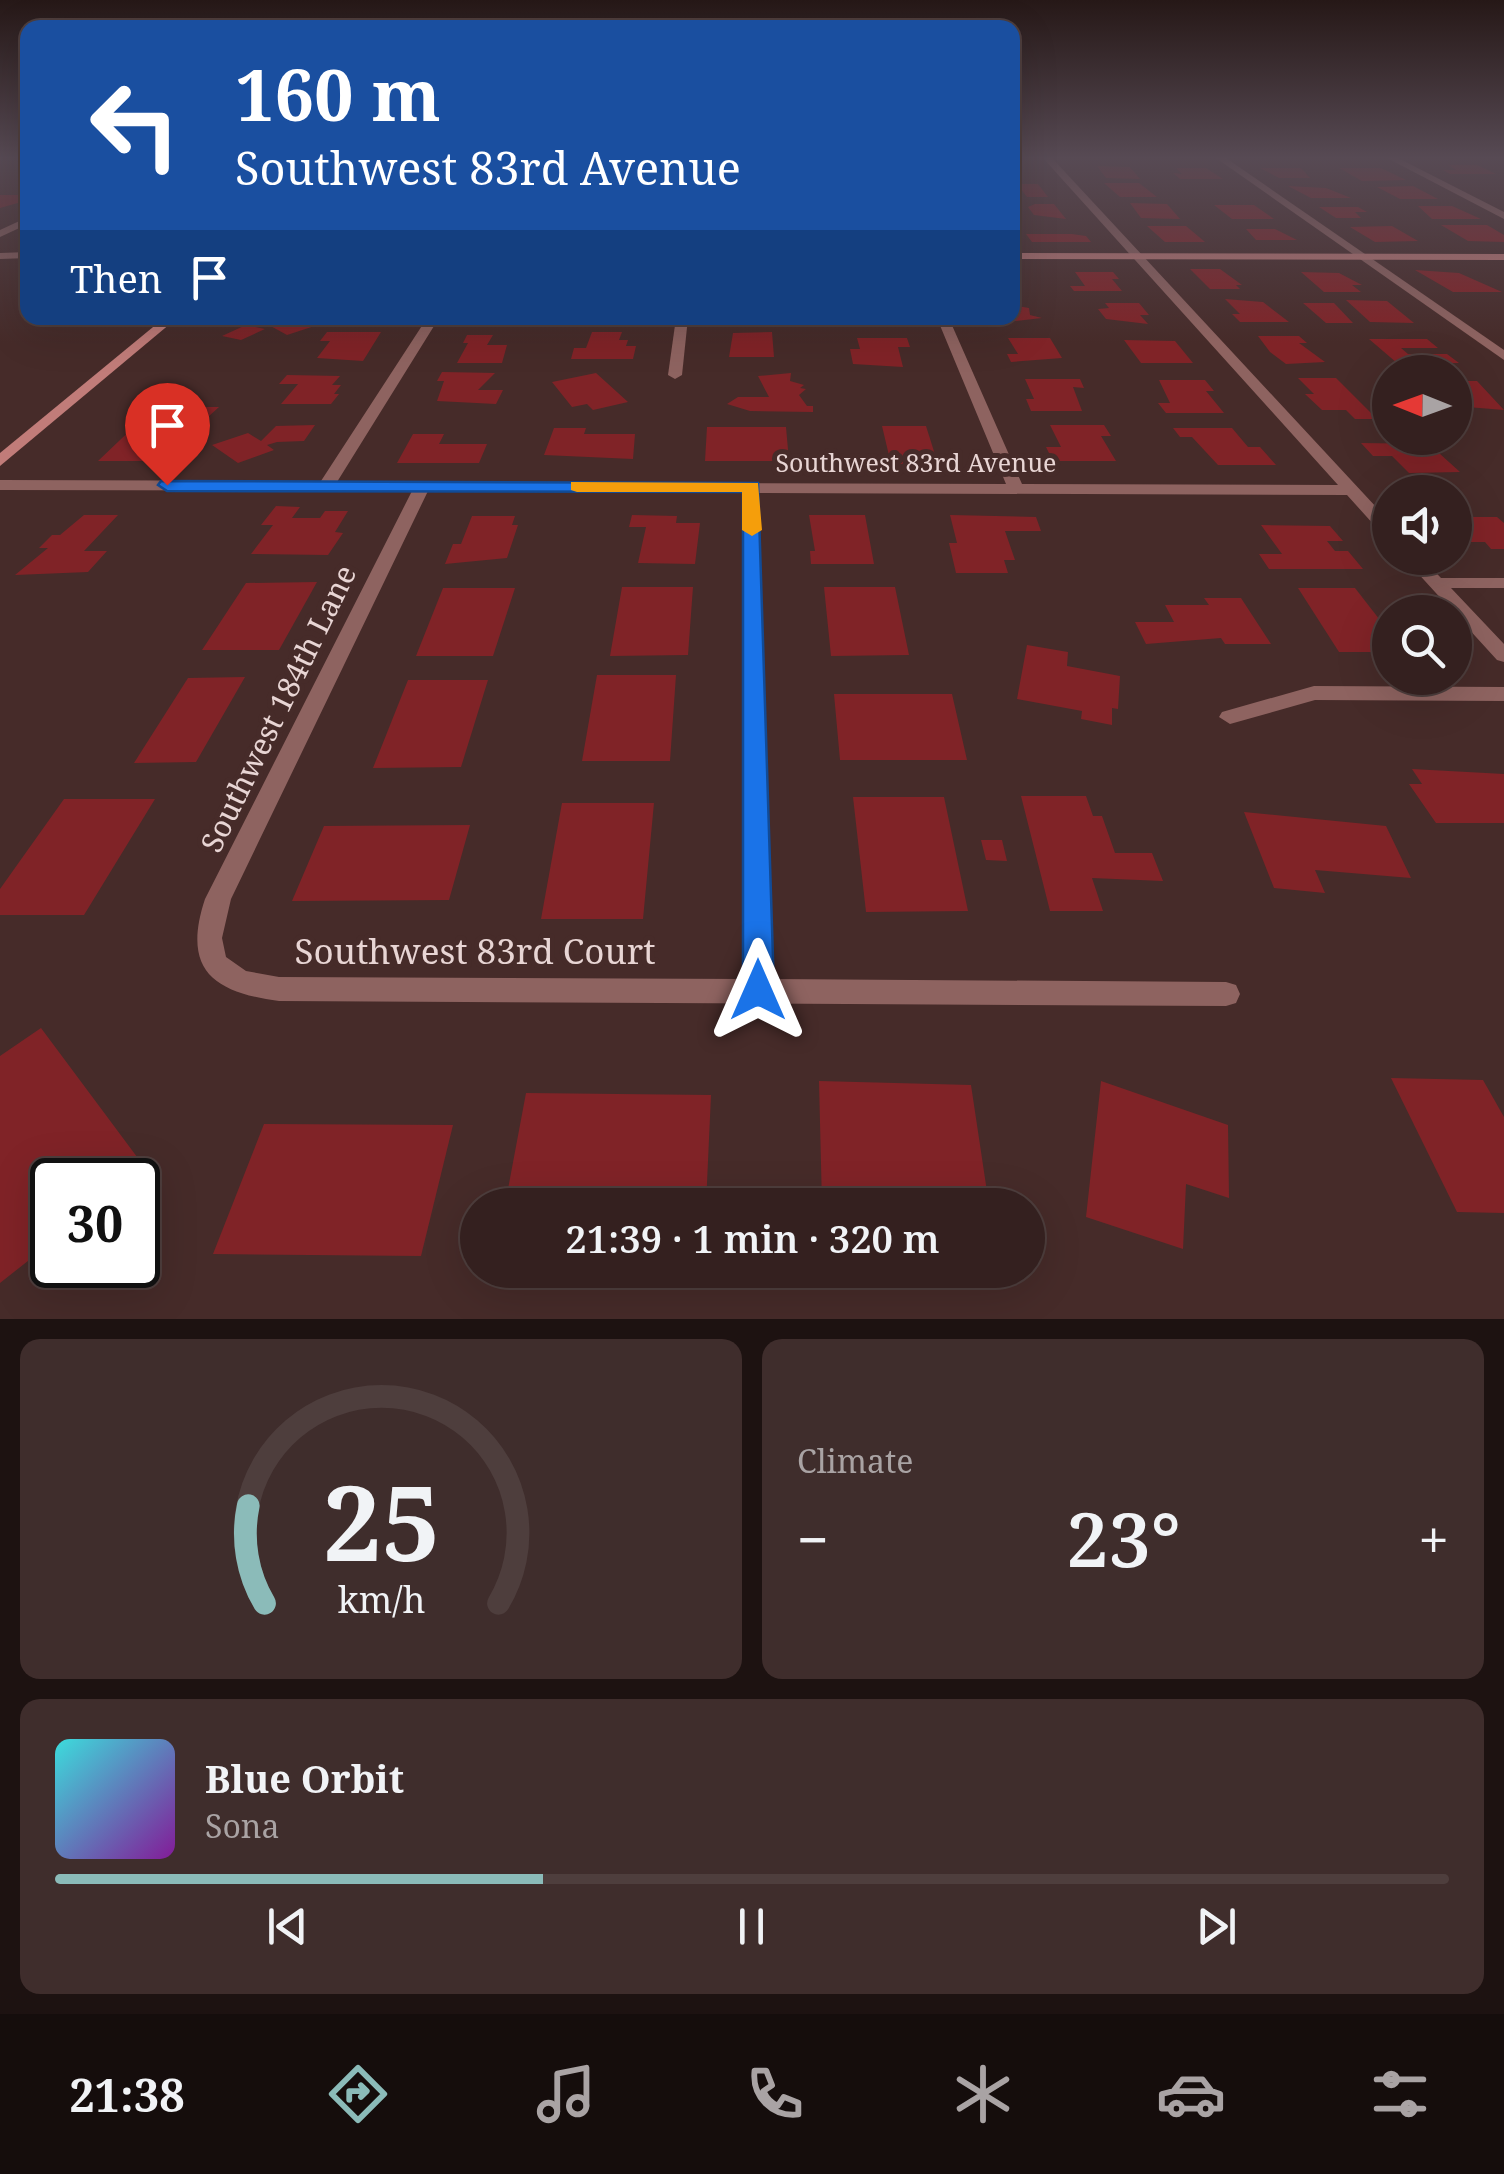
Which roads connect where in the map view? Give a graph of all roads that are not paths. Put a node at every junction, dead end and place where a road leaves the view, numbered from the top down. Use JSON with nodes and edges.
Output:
{"nodes":[{"id":1,"x":1103,"y":220,"type":"edge"},
{"id":2,"x":1308,"y":220,"type":"edge"},
{"id":3,"x":1020,"y":256,"type":"edge"},
{"id":4,"x":1136,"y":256,"type":"junction"},
{"id":5,"x":1361,"y":257,"type":"junction"},
{"id":6,"x":1504,"y":257,"type":"edge"},
{"id":7,"x":162,"y":325,"type":"edge"},
{"id":8,"x":430,"y":325,"type":"edge"},
{"id":9,"x":681,"y":325,"type":"edge"},
{"id":10,"x":946,"y":325,"type":"edge"},
{"id":11,"x":1504,"y":356,"type":"edge"},
{"id":12,"x":675,"y":375,"type":"dead end"},
{"id":13,"x":0,"y":461,"type":"edge"},
{"id":14,"x":0,"y":485,"type":"edge"},
{"id":15,"x":326,"y":486,"type":"junction"},
{"id":16,"x":423,"y":486,"type":"junction"},
{"id":17,"x":752,"y":487,"type":"junction"},
{"id":18,"x":1016,"y":489,"type":"junction"},
{"id":19,"x":1352,"y":490,"type":"junction"},
{"id":20,"x":1372,"y":512,"type":"edge"},
{"id":21,"x":1429,"y":575,"type":"edge"},
{"id":22,"x":1436,"y":583,"type":"junction"},
{"id":23,"x":1504,"y":583,"type":"edge"},
{"id":24,"x":1504,"y":656,"type":"edge"},
{"id":25,"x":1504,"y":694,"type":"edge"},
{"id":26,"x":1230,"y":717,"type":"dead end"},
{"id":27,"x":212,"y":962,"type":"joint"},
{"id":28,"x":758,"y":990,"type":"junction"},
{"id":29,"x":1226,"y":994,"type":"dead end"}],
"edges":[{"from":1,"to":4,"type":"street"},
{"from":2,"to":5,"type":"street"},
{"from":3,"to":4,"type":"street"},
{"from":4,"to":5,"type":"street"},
{"from":4,"to":19,"type":"street"},
{"from":5,"to":6,"type":"street"},
{"from":5,"to":11,"type":"street"},
{"from":7,"to":13,"type":"street"},
{"from":8,"to":15,"type":"street"},
{"from":9,"to":12,"type":"street"},
{"from":10,"to":18,"type":"street"},
{"from":14,"to":15,"type":"street","name":"Southwest 83rd Avenue"},
{"from":15,"to":16,"type":"street","name":"Southwest 83rd Avenue"},
{"from":16,"to":17,"type":"street","name":"Southwest 83rd Avenue"},
{"from":16,"to":27,"type":"street","name":"Southwest 184th Lane"},
{"from":17,"to":18,"type":"street","name":"Southwest 83rd Avenue"},
{"from":17,"to":28,"type":"street"},
{"from":18,"to":19,"type":"street","name":"Southwest 83rd Avenue"},
{"from":19,"to":20,"type":"street"},
{"from":21,"to":22,"type":"street"},
{"from":22,"to":23,"type":"street"},
{"from":22,"to":24,"type":"street"},
{"from":25,"to":26,"type":"street"},
{"from":27,"to":28,"type":"street","name":"Southwest 83rd Court"},
{"from":28,"to":29,"type":"street","name":"Southwest 83rd Court"}]}
